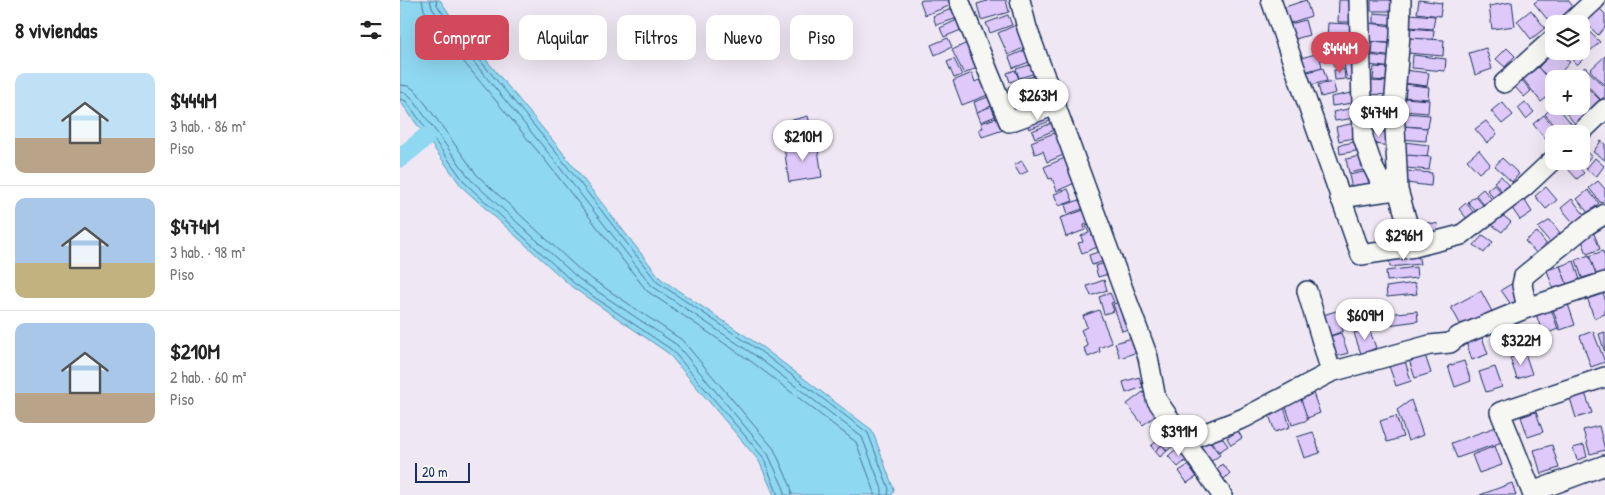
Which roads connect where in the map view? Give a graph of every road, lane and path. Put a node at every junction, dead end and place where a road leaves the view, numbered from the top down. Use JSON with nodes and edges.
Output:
{"nodes":[{"id":1,"x":959,"y":0,"type":"edge"},
{"id":2,"x":1020,"y":0,"type":"edge"},
{"id":3,"x":1271,"y":0,"type":"edge"},
{"id":4,"x":1359,"y":0,"type":"edge"},
{"id":5,"x":1401,"y":0,"type":"edge"},
{"id":6,"x":1595,"y":0,"type":"edge"},
{"id":7,"x":1579,"y":15,"type":"edge"},
{"id":8,"x":1545,"y":46,"type":"edge"},
{"id":9,"x":1504,"y":83,"type":"dead end"},
{"id":10,"x":1056,"y":104,"type":"junction"},
{"id":11,"x":1605,"y":109,"type":"edge"},
{"id":12,"x":1589,"y":125,"type":"edge"},
{"id":13,"x":1545,"y":167,"type":"edge"},
{"id":14,"x":1392,"y":190,"type":"junction"},
{"id":15,"x":1340,"y":198,"type":"junction"},
{"id":16,"x":1605,"y":214,"type":"edge"},
{"id":17,"x":1414,"y":246,"type":"junction"},
{"id":18,"x":1605,"y":282,"type":"edge"},
{"id":19,"x":1307,"y":291,"type":"dead end"},
{"id":20,"x":1527,"y":308,"type":"junction"},
{"id":21,"x":1331,"y":372,"type":"junction"},
{"id":22,"x":1605,"y":377,"type":"edge"},
{"id":23,"x":1185,"y":440,"type":"junction"},
{"id":24,"x":1605,"y":465,"type":"edge"},
{"id":25,"x":1532,"y":493,"type":"edge"},
{"id":26,"x":1222,"y":495,"type":"edge"}],
"edges":[{"from":1,"to":10,"type":"street"},
{"from":2,"to":10,"type":"street"},
{"from":3,"to":15,"type":"street"},
{"from":4,"to":14,"type":"street"},
{"from":5,"to":14,"type":"street"},
{"from":6,"to":7,"type":"street"},
{"from":8,"to":9,"type":"street"},
{"from":10,"to":23,"type":"street"},
{"from":11,"to":12,"type":"street"},
{"from":13,"to":17,"type":"street"},
{"from":14,"to":15,"type":"street"},
{"from":14,"to":17,"type":"street"},
{"from":15,"to":17,"type":"street"},
{"from":16,"to":20,"type":"street"},
{"from":18,"to":20,"type":"street"},
{"from":19,"to":21,"type":"street"},
{"from":20,"to":21,"type":"street"},
{"from":21,"to":23,"type":"street"},
{"from":22,"to":25,"type":"street"},
{"from":23,"to":26,"type":"street"},
{"from":24,"to":25,"type":"street"}]}
